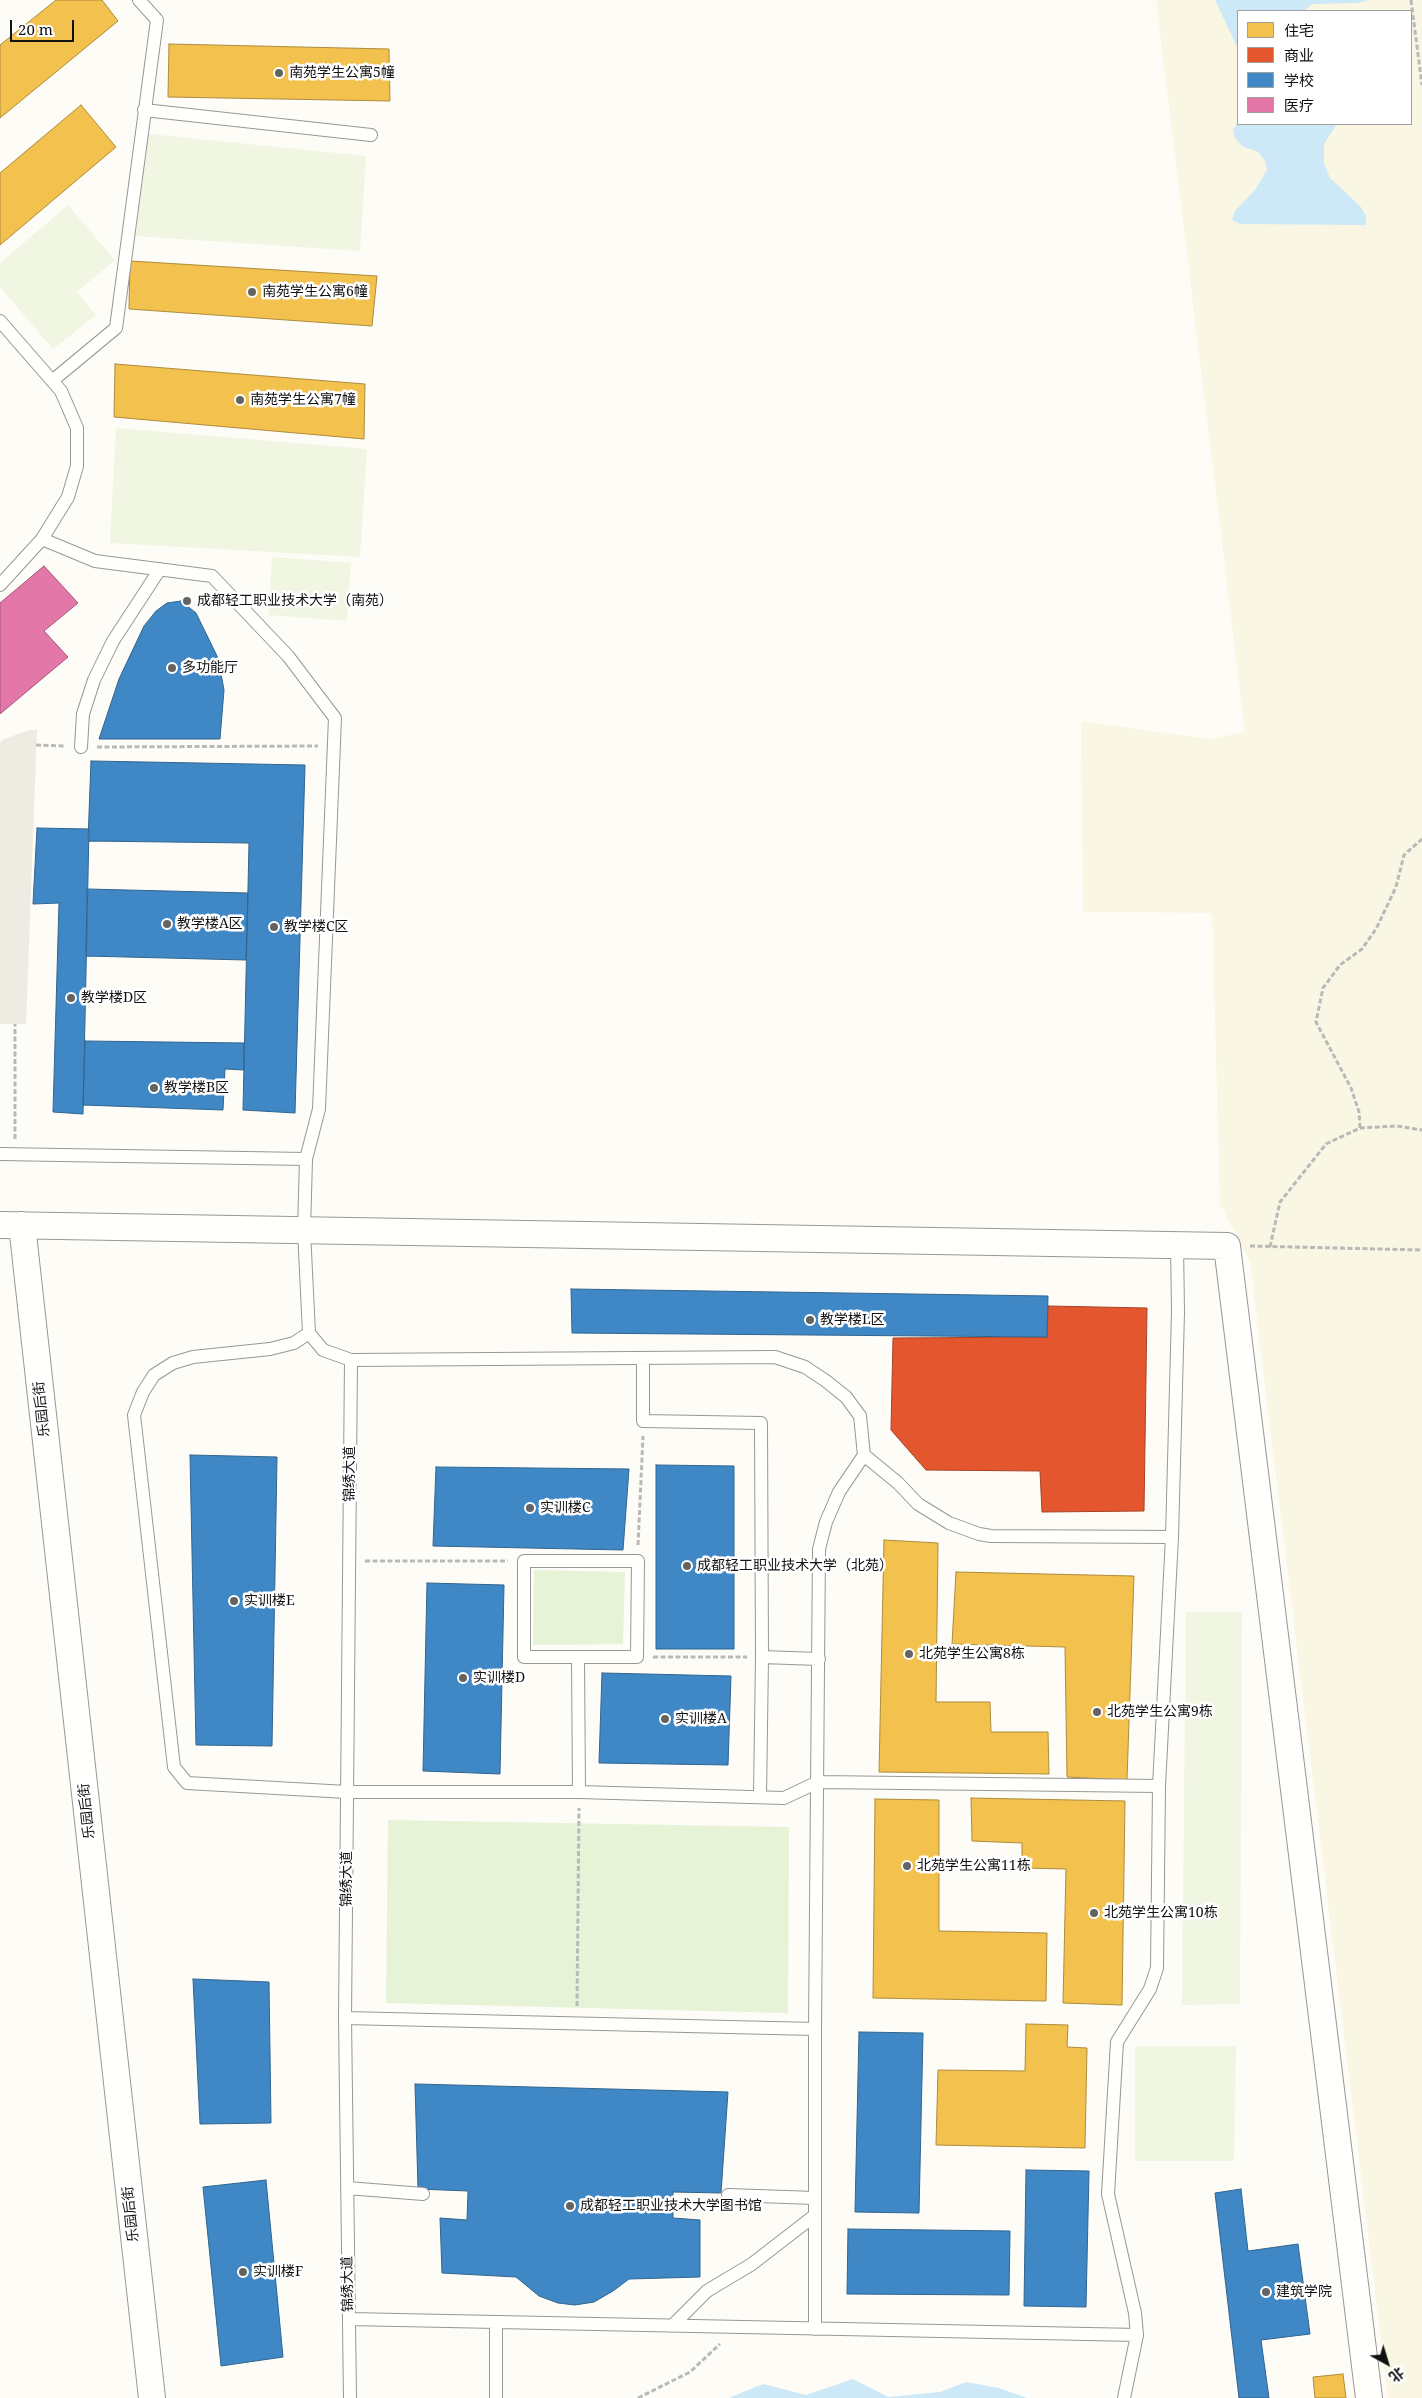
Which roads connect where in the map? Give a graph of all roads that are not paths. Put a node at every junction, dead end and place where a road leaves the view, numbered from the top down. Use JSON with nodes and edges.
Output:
{"nodes":[{"id":1,"x":139,"y":0,"type":"edge"},
{"id":2,"x":144,"y":110,"type":"junction"},
{"id":3,"x":371,"y":135,"type":"dead end"},
{"id":4,"x":0,"y":321,"type":"edge"},
{"id":5,"x":52,"y":381,"type":"junction"},
{"id":6,"x":42,"y":539,"type":"junction"},
{"id":7,"x":160,"y":569,"type":"junction"},
{"id":8,"x":0,"y":585,"type":"edge"},
{"id":9,"x":80,"y":747,"type":"road end"},
{"id":10,"x":0,"y":1154,"type":"edge"},
{"id":11,"x":306,"y":1159,"type":"junction"},
{"id":12,"x":11,"y":1225,"type":"edge"},
{"id":13,"x":304,"y":1230,"type":"junction"},
{"id":14,"x":1177,"y":1245,"type":"junction"},
{"id":15,"x":309,"y":1333,"type":"junction"},
{"id":16,"x":643,"y":1358,"type":"junction"},
{"id":17,"x":351,"y":1360,"type":"junction"},
{"id":18,"x":864,"y":1455,"type":"junction"},
{"id":19,"x":1172,"y":1537,"type":"junction"},
{"id":20,"x":578,"y":1657,"type":"junction"},
{"id":21,"x":762,"y":1657,"type":"junction"},
{"id":22,"x":819,"y":1659,"type":"junction"},
{"id":23,"x":818,"y":1782,"type":"junction"},
{"id":24,"x":1159,"y":1786,"type":"junction"},
{"id":25,"x":347,"y":1792,"type":"junction"},
{"id":26,"x":579,"y":1792,"type":"junction"},
{"id":27,"x":760,"y":1797,"type":"junction"},
{"id":28,"x":346,"y":2018,"type":"junction"},
{"id":29,"x":814,"y":2029,"type":"junction"},
{"id":30,"x":347,"y":2188,"type":"junction"},
{"id":31,"x":423,"y":2194,"type":"dead end"},
{"id":32,"x":728,"y":2195,"type":"dead end"},
{"id":33,"x":816,"y":2198,"type":"junction"},
{"id":34,"x":814,"y":2216,"type":"junction"},
{"id":35,"x":349,"y":2319,"type":"junction"},
{"id":36,"x":496,"y":2322,"type":"junction"},
{"id":37,"x":672,"y":2326,"type":"junction"},
{"id":38,"x":815,"y":2329,"type":"junction"},
{"id":39,"x":1137,"y":2335,"type":"junction"},
{"id":40,"x":152,"y":2398,"type":"edge"},
{"id":41,"x":350,"y":2398,"type":"edge"},
{"id":42,"x":496,"y":2398,"type":"edge"},
{"id":43,"x":1124,"y":2398,"type":"edge"},
{"id":44,"x":1369,"y":2398,"type":"edge"}],
"edges":[{"from":1,"to":2,"type":"lane"},
{"from":2,"to":3,"type":"lane"},
{"from":2,"to":5,"type":"lane"},
{"from":4,"to":5,"type":"lane"},
{"from":5,"to":6,"type":"lane"},
{"from":6,"to":7,"type":"lane"},
{"from":6,"to":8,"type":"lane"},
{"from":7,"to":9,"type":"lane"},
{"from":7,"to":11,"type":"lane"},
{"from":10,"to":11,"type":"lane"},
{"from":11,"to":13,"type":"lane"},
{"from":12,"to":13,"type":"street"},
{"from":12,"to":40,"type":"street","name":"乐园后街"},
{"from":13,"to":14,"type":"street"},
{"from":13,"to":15,"type":"lane"},
{"from":14,"to":19,"type":"lane"},
{"from":14,"to":44,"type":"street"},
{"from":15,"to":17,"type":"lane"},
{"from":15,"to":25,"type":"lane"},
{"from":16,"to":17,"type":"lane"},
{"from":16,"to":18,"type":"lane"},
{"from":16,"to":21,"type":"lane"},
{"from":17,"to":25,"type":"lane","name":"锦绣大道"},
{"from":18,"to":19,"type":"lane"},
{"from":18,"to":22,"type":"lane"},
{"from":19,"to":24,"type":"lane"},
{"from":20,"to":20,"type":"lane"},
{"from":20,"to":26,"type":"lane"},
{"from":21,"to":22,"type":"lane"},
{"from":21,"to":27,"type":"lane"},
{"from":22,"to":23,"type":"lane"},
{"from":23,"to":24,"type":"lane"},
{"from":23,"to":27,"type":"lane"},
{"from":23,"to":29,"type":"lane"},
{"from":24,"to":39,"type":"lane"},
{"from":25,"to":26,"type":"lane"},
{"from":25,"to":28,"type":"lane","name":"锦绣大道"},
{"from":26,"to":27,"type":"lane"},
{"from":28,"to":29,"type":"lane"},
{"from":28,"to":30,"type":"lane","name":"锦绣大道"},
{"from":29,"to":33,"type":"lane"},
{"from":30,"to":31,"type":"lane"},
{"from":30,"to":35,"type":"lane","name":"锦绣大道"},
{"from":32,"to":33,"type":"lane"},
{"from":33,"to":34,"type":"lane"},
{"from":34,"to":37,"type":"lane"},
{"from":34,"to":38,"type":"lane"},
{"from":35,"to":36,"type":"lane"},
{"from":35,"to":41,"type":"lane","name":"锦绣大道"},
{"from":36,"to":37,"type":"lane"},
{"from":36,"to":42,"type":"lane"},
{"from":37,"to":38,"type":"lane"},
{"from":38,"to":39,"type":"lane"},
{"from":39,"to":43,"type":"lane"}]}
